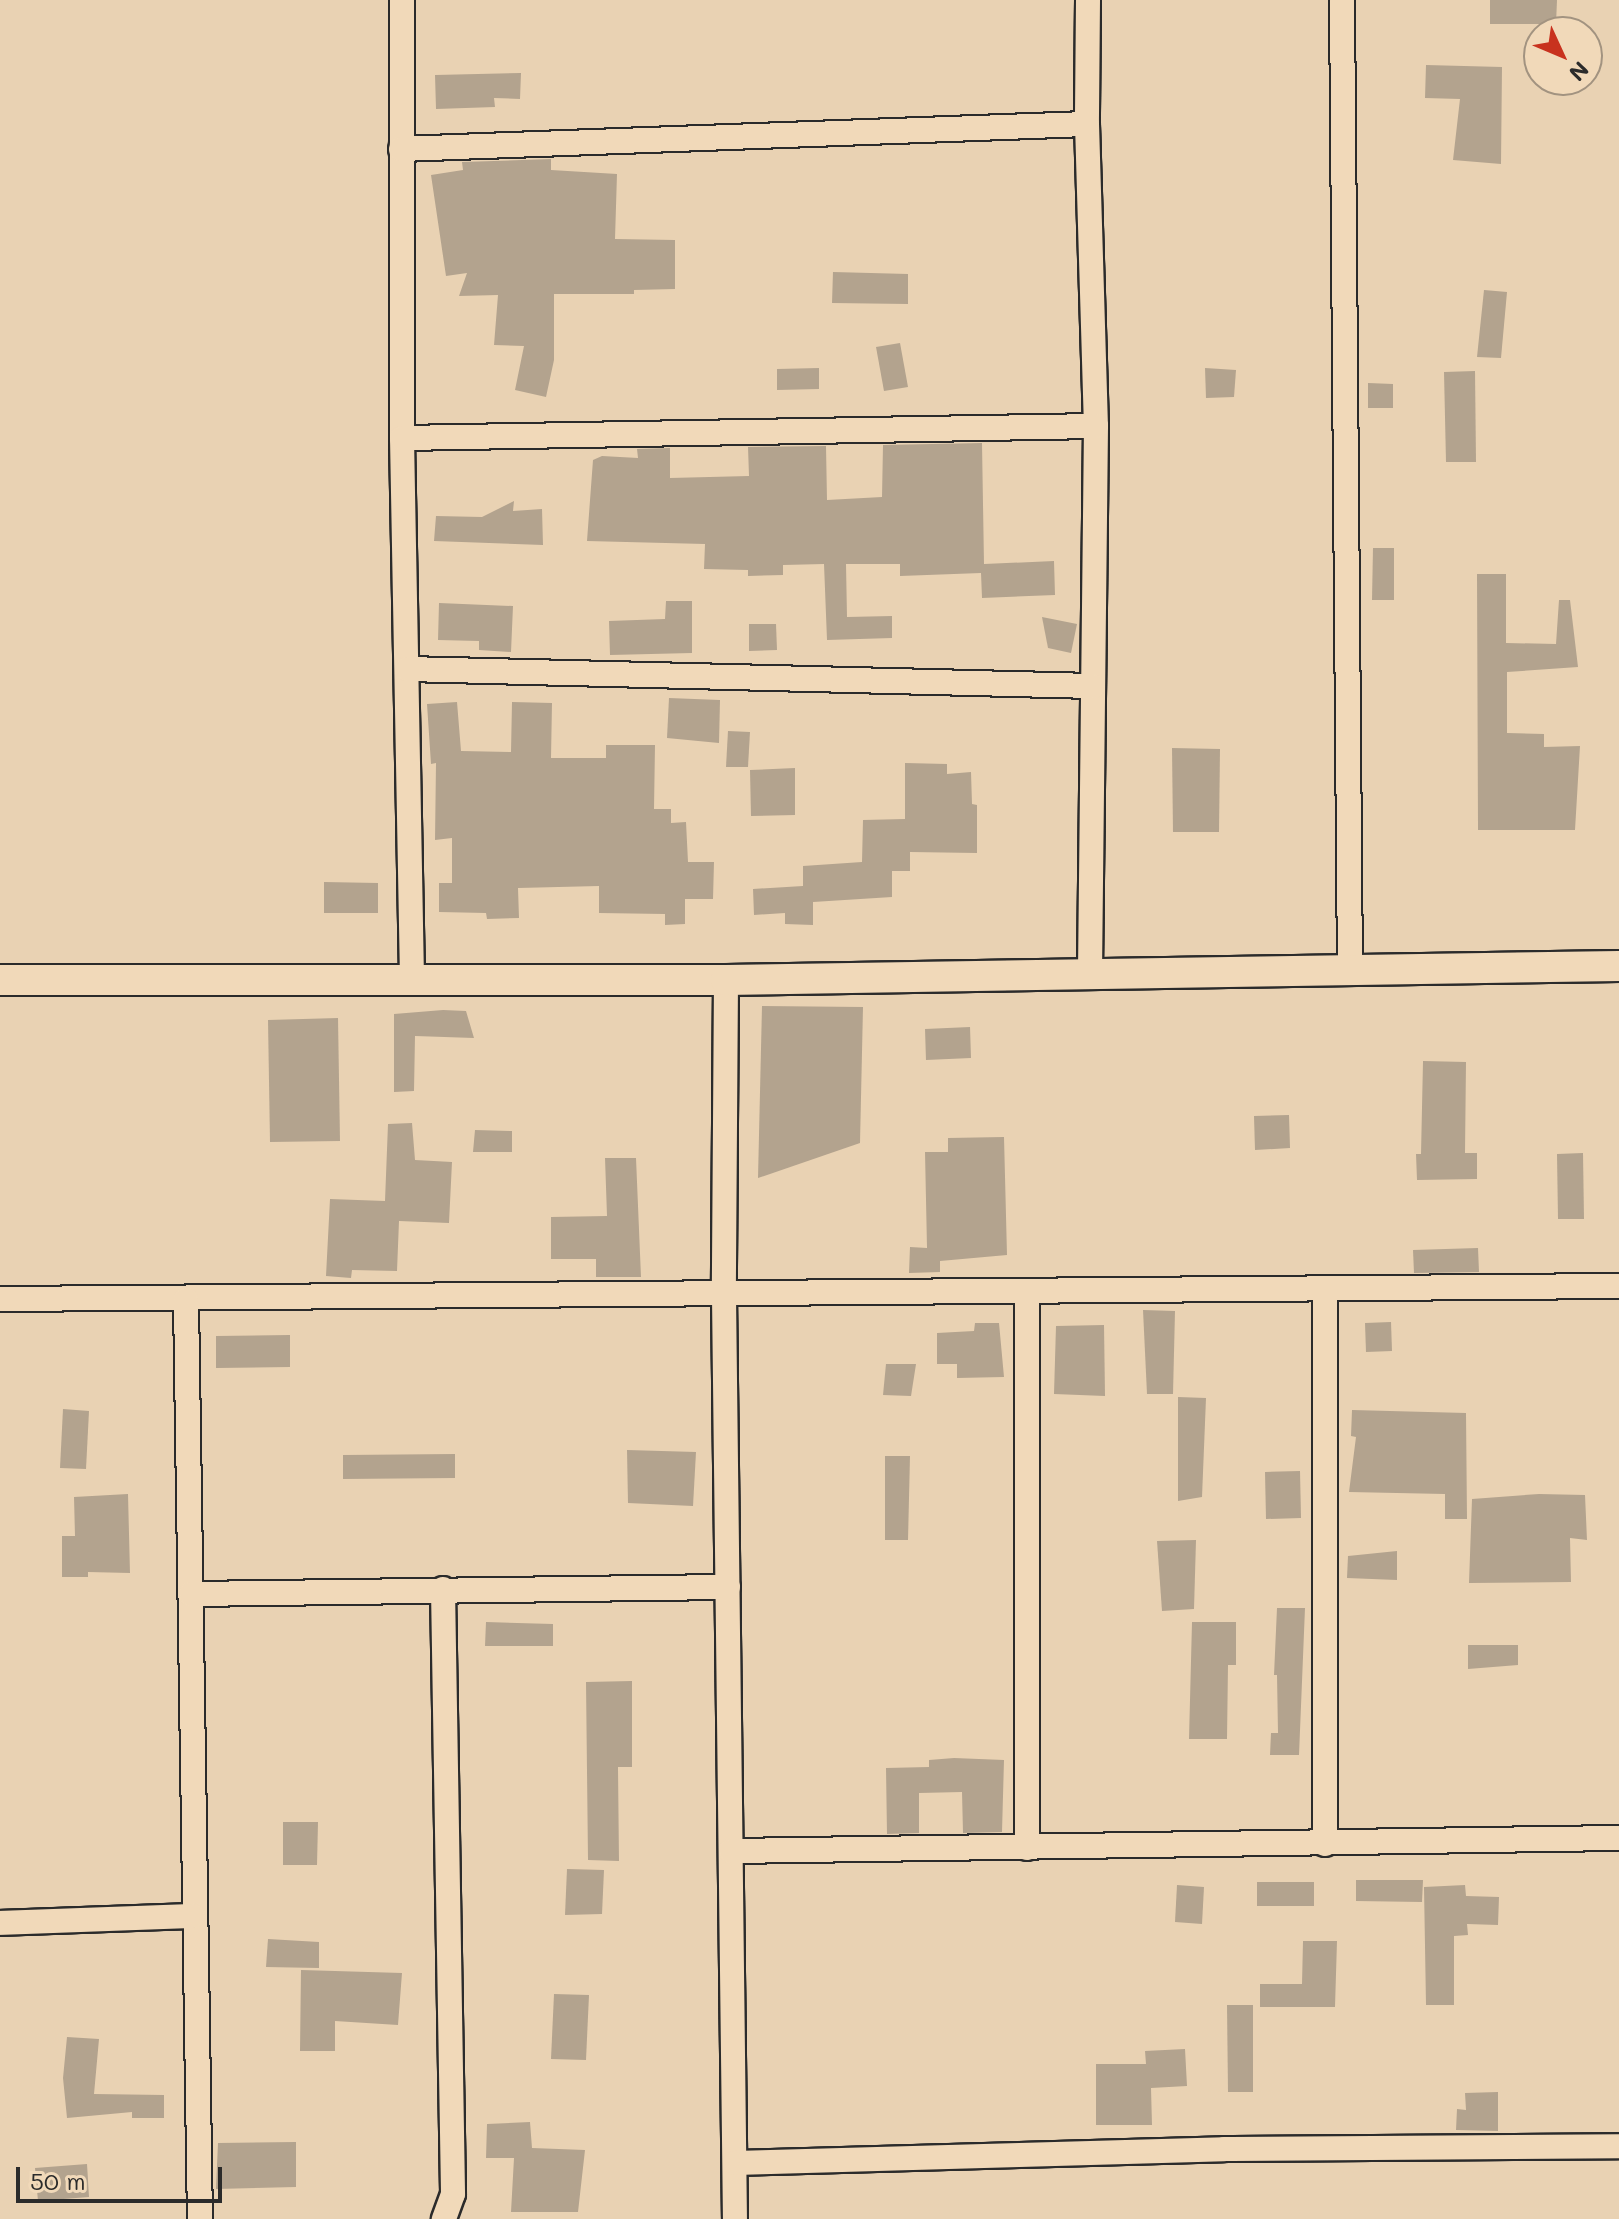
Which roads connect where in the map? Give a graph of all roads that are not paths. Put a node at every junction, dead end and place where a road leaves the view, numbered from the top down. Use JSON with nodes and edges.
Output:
{"nodes":[{"id":1,"x":402,"y":0,"type":"edge"},
{"id":2,"x":1088,"y":0,"type":"edge"},
{"id":3,"x":1342,"y":0,"type":"edge"},
{"id":4,"x":1087,"y":124,"type":"junction"},
{"id":5,"x":401,"y":149,"type":"junction"},
{"id":6,"x":1096,"y":426,"type":"junction"},
{"id":7,"x":402,"y":438,"type":"junction"},
{"id":8,"x":407,"y":669,"type":"junction"},
{"id":9,"x":1093,"y":686,"type":"junction"},
{"id":10,"x":1619,"y":966,"type":"edge"},
{"id":11,"x":1350,"y":971,"type":"junction"},
{"id":12,"x":1090,"y":973,"type":"junction"},
{"id":13,"x":0,"y":980,"type":"edge"},
{"id":14,"x":412,"y":980,"type":"junction"},
{"id":15,"x":726,"y":980,"type":"junction"},
{"id":16,"x":1619,"y":1286,"type":"edge"},
{"id":17,"x":1325,"y":1289,"type":"junction"},
{"id":18,"x":1027,"y":1292,"type":"junction"},
{"id":19,"x":724,"y":1296,"type":"junction"},
{"id":20,"x":0,"y":1299,"type":"edge"},
{"id":21,"x":186,"y":1300,"type":"junction"},
{"id":22,"x":728,"y":1587,"type":"junction"},
{"id":23,"x":443,"y":1589,"type":"junction"},
{"id":24,"x":191,"y":1594,"type":"junction"},
{"id":25,"x":1619,"y":1838,"type":"edge"},
{"id":26,"x":1325,"y":1844,"type":"junction"},
{"id":27,"x":1027,"y":1848,"type":"junction"},
{"id":28,"x":731,"y":1851,"type":"junction"},
{"id":29,"x":193,"y":1916,"type":"junction"},
{"id":30,"x":0,"y":1923,"type":"edge"},
{"id":31,"x":1619,"y":2146,"type":"edge"},
{"id":32,"x":735,"y":2163,"type":"junction"},
{"id":33,"x":200,"y":2219,"type":"edge"},
{"id":34,"x":444,"y":2219,"type":"edge"},
{"id":35,"x":735,"y":2219,"type":"edge"}],
"edges":[{"from":1,"to":5,"type":"street"},
{"from":2,"to":4,"type":"street"},
{"from":3,"to":11,"type":"street"},
{"from":4,"to":5,"type":"street"},
{"from":4,"to":6,"type":"street"},
{"from":5,"to":7,"type":"street"},
{"from":6,"to":7,"type":"street"},
{"from":6,"to":9,"type":"street"},
{"from":7,"to":8,"type":"street"},
{"from":8,"to":9,"type":"street"},
{"from":8,"to":14,"type":"street"},
{"from":9,"to":12,"type":"street"},
{"from":10,"to":11,"type":"street"},
{"from":11,"to":12,"type":"street"},
{"from":12,"to":15,"type":"street"},
{"from":13,"to":14,"type":"street"},
{"from":14,"to":15,"type":"street"},
{"from":15,"to":19,"type":"street"},
{"from":16,"to":17,"type":"street"},
{"from":17,"to":18,"type":"street"},
{"from":17,"to":26,"type":"street"},
{"from":18,"to":19,"type":"street"},
{"from":18,"to":27,"type":"street"},
{"from":19,"to":21,"type":"street"},
{"from":19,"to":22,"type":"street"},
{"from":20,"to":21,"type":"street"},
{"from":21,"to":24,"type":"street"},
{"from":22,"to":23,"type":"street"},
{"from":22,"to":28,"type":"street"},
{"from":23,"to":24,"type":"street"},
{"from":23,"to":34,"type":"street"},
{"from":24,"to":29,"type":"street"},
{"from":25,"to":26,"type":"street"},
{"from":26,"to":27,"type":"street"},
{"from":27,"to":28,"type":"street"},
{"from":28,"to":32,"type":"street"},
{"from":29,"to":30,"type":"street"},
{"from":29,"to":33,"type":"street"},
{"from":31,"to":32,"type":"street"},
{"from":32,"to":35,"type":"street"}]}
